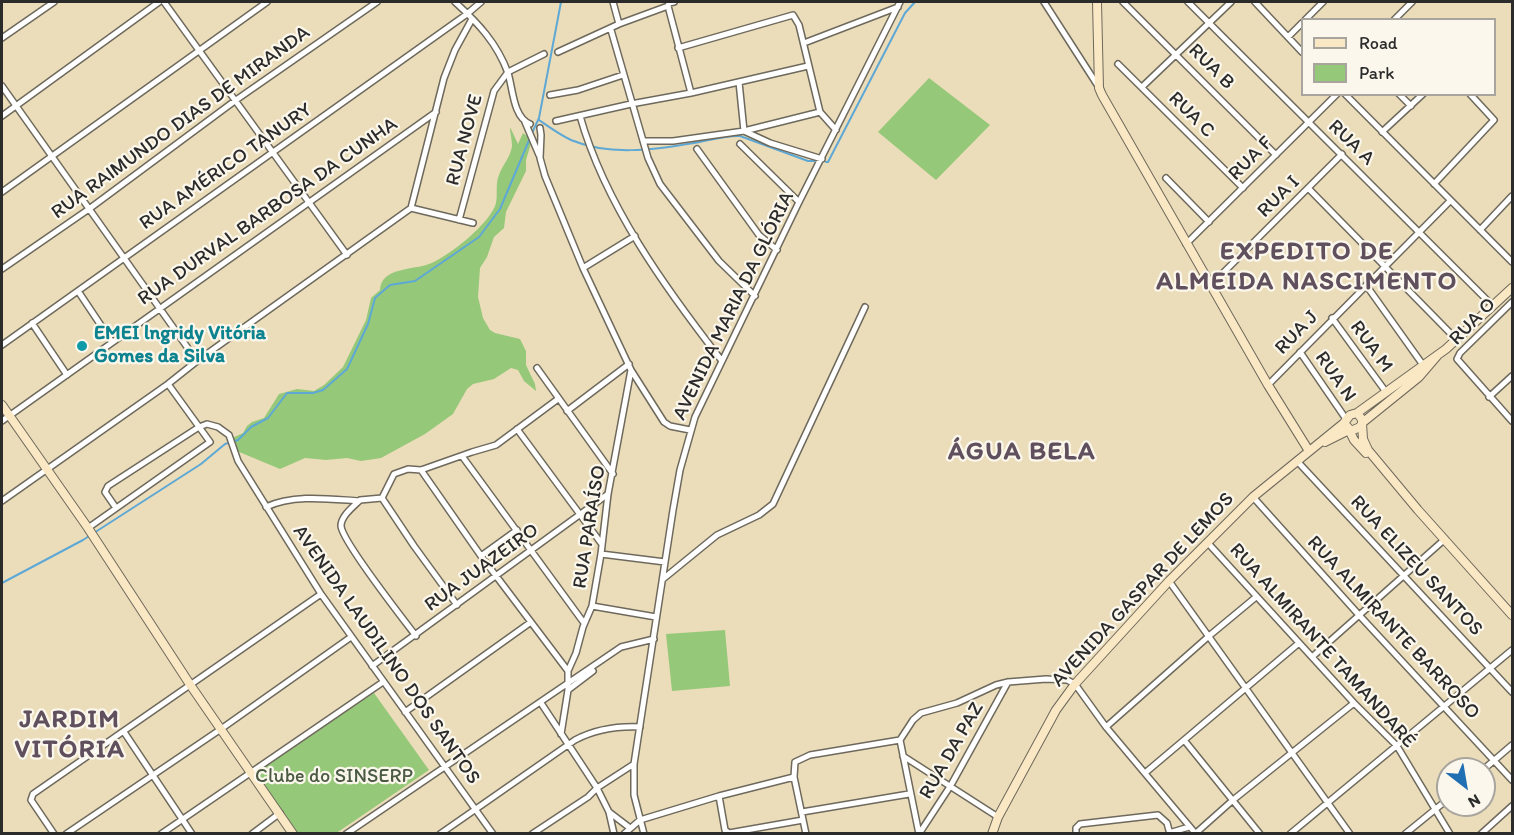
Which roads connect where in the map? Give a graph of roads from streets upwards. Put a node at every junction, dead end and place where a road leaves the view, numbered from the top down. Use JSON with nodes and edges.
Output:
{"nodes":[{"id":1,"x":54,"y":2,"type":"edge"},
{"id":2,"x":159,"y":2,"type":"edge"},
{"id":3,"x":164,"y":2,"type":"edge"},
{"id":4,"x":267,"y":2,"type":"edge"},
{"id":5,"x":377,"y":2,"type":"edge"},
{"id":6,"x":455,"y":2,"type":"edge"},
{"id":7,"x":481,"y":2,"type":"edge"},
{"id":8,"x":613,"y":2,"type":"edge"},
{"id":9,"x":1044,"y":2,"type":"edge"},
{"id":10,"x":1097,"y":2,"type":"edge"},
{"id":11,"x":1123,"y":2,"type":"edge"},
{"id":12,"x":1188,"y":2,"type":"edge"},
{"id":13,"x":1231,"y":2,"type":"edge"},
{"id":14,"x":1255,"y":2,"type":"edge"},
{"id":15,"x":1323,"y":2,"type":"edge"},
{"id":16,"x":1412,"y":2,"type":"edge"},
{"id":17,"x":670,"y":3,"type":"edge"},
{"id":18,"x":899,"y":4,"type":"edge"},
{"id":19,"x":470,"y":17,"type":"junction"},
{"id":20,"x":1307,"y":18,"type":"edge"},
{"id":21,"x":1396,"y":18,"type":"edge"},
{"id":22,"x":1208,"y":23,"type":"junction"},
{"id":23,"x":619,"y":24,"type":"junction"},
{"id":24,"x":1301,"y":24,"type":"edge"},
{"id":25,"x":611,"y":30,"type":"junction"},
{"id":26,"x":1288,"y":37,"type":"junction"},
{"id":27,"x":2,"y":38,"type":"edge"},
{"id":28,"x":804,"y":43,"type":"junction"},
{"id":29,"x":678,"y":48,"type":"junction"},
{"id":30,"x":199,"y":50,"type":"junction"},
{"id":31,"x":1301,"y":51,"type":"edge"},
{"id":32,"x":558,"y":52,"type":"dead end"},
{"id":33,"x":544,"y":54,"type":"dead end"},
{"id":34,"x":1177,"y":54,"type":"junction"},
{"id":35,"x":1118,"y":64,"type":"dead end"},
{"id":36,"x":808,"y":66,"type":"junction"},
{"id":37,"x":508,"y":72,"type":"junction"},
{"id":38,"x":623,"y":75,"type":"junction"},
{"id":39,"x":739,"y":82,"type":"junction"},
{"id":40,"x":2,"y":86,"type":"edge"},
{"id":41,"x":1142,"y":87,"type":"junction"},
{"id":42,"x":1099,"y":88,"type":"junction"},
{"id":43,"x":691,"y":93,"type":"junction"},
{"id":44,"x":550,"y":95,"type":"dead end"},
{"id":45,"x":1335,"y":96,"type":"edge"},
{"id":46,"x":1347,"y":96,"type":"edge"},
{"id":47,"x":1401,"y":96,"type":"edge"},
{"id":48,"x":1421,"y":96,"type":"edge"},
{"id":49,"x":1472,"y":96,"type":"edge"},
{"id":50,"x":236,"y":100,"type":"junction"},
{"id":51,"x":631,"y":104,"type":"junction"},
{"id":52,"x":16,"y":106,"type":"junction"},
{"id":53,"x":1410,"y":106,"type":"junction"},
{"id":54,"x":436,"y":112,"type":"junction"},
{"id":55,"x":820,"y":112,"type":"junction"},
{"id":56,"x":2,"y":116,"type":"edge"},
{"id":57,"x":580,"y":116,"type":"junction"},
{"id":58,"x":524,"y":120,"type":"junction"},
{"id":59,"x":556,"y":121,"type":"dead end"},
{"id":60,"x":530,"y":123,"type":"dead end"},
{"id":61,"x":1308,"y":123,"type":"junction"},
{"id":62,"x":540,"y":128,"type":"dead end"},
{"id":63,"x":744,"y":130,"type":"junction"},
{"id":64,"x":836,"y":130,"type":"junction"},
{"id":65,"x":1383,"y":132,"type":"junction"},
{"id":66,"x":644,"y":143,"type":"junction"},
{"id":67,"x":740,"y":144,"type":"dead end"},
{"id":68,"x":697,"y":149,"type":"dead end"},
{"id":69,"x":273,"y":152,"type":"junction"},
{"id":70,"x":1342,"y":154,"type":"junction"},
{"id":71,"x":1276,"y":155,"type":"junction"},
{"id":72,"x":51,"y":157,"type":"junction"},
{"id":73,"x":540,"y":158,"type":"junction"},
{"id":74,"x":822,"y":159,"type":"junction"},
{"id":75,"x":1166,"y":178,"type":"dead end"},
{"id":76,"x":1434,"y":184,"type":"junction"},
{"id":77,"x":1243,"y":188,"type":"junction"},
{"id":78,"x":1309,"y":189,"type":"junction"},
{"id":79,"x":2,"y":192,"type":"edge"},
{"id":80,"x":1512,"y":196,"type":"edge"},
{"id":81,"x":1450,"y":201,"type":"junction"},
{"id":82,"x":309,"y":202,"type":"junction"},
{"id":83,"x":799,"y":202,"type":"junction"},
{"id":84,"x":411,"y":208,"type":"junction"},
{"id":85,"x":88,"y":209,"type":"junction"},
{"id":86,"x":459,"y":220,"type":"junction"},
{"id":87,"x":1209,"y":222,"type":"junction"},
{"id":88,"x":473,"y":223,"type":"dead end"},
{"id":89,"x":1480,"y":230,"type":"junction"},
{"id":90,"x":1418,"y":233,"type":"junction"},
{"id":91,"x":635,"y":236,"type":"junction"},
{"id":92,"x":1186,"y":244,"type":"junction"},
{"id":93,"x":777,"y":250,"type":"junction"},
{"id":94,"x":347,"y":255,"type":"junction"},
{"id":95,"x":123,"y":259,"type":"junction"},
{"id":96,"x":1512,"y":262,"type":"edge"},
{"id":97,"x":1385,"y":266,"type":"junction"},
{"id":98,"x":583,"y":268,"type":"junction"},
{"id":99,"x":2,"y":269,"type":"edge"},
{"id":100,"x":1366,"y":285,"type":"junction"},
{"id":101,"x":1210,"y":286,"type":"junction"},
{"id":102,"x":1512,"y":288,"type":"edge"},
{"id":103,"x":78,"y":291,"type":"junction"},
{"id":104,"x":754,"y":296,"type":"junction"},
{"id":105,"x":1512,"y":303,"type":"edge"},
{"id":106,"x":1492,"y":306,"type":"junction"},
{"id":107,"x":866,"y":307,"type":"dead end"},
{"id":108,"x":159,"y":309,"type":"junction"},
{"id":109,"x":1332,"y":318,"type":"junction"},
{"id":110,"x":32,"y":323,"type":"junction"},
{"id":111,"x":1457,"y":340,"type":"junction"},
{"id":112,"x":112,"y":342,"type":"junction"},
{"id":113,"x":2,"y":345,"type":"edge"},
{"id":114,"x":1300,"y":352,"type":"junction"},
{"id":115,"x":1436,"y":356,"type":"junction"},
{"id":116,"x":197,"y":361,"type":"junction"},
{"id":117,"x":722,"y":361,"type":"junction"},
{"id":118,"x":1423,"y":365,"type":"junction"},
{"id":119,"x":630,"y":367,"type":"junction"},
{"id":120,"x":537,"y":368,"type":"dead end"},
{"id":121,"x":67,"y":375,"type":"junction"},
{"id":122,"x":1512,"y":376,"type":"edge"},
{"id":123,"x":168,"y":384,"type":"junction"},
{"id":124,"x":1268,"y":385,"type":"junction"},
{"id":125,"x":1386,"y":393,"type":"junction"},
{"id":126,"x":1489,"y":397,"type":"junction"},
{"id":127,"x":558,"y":399,"type":"junction"},
{"id":128,"x":2,"y":405,"type":"edge"},
{"id":129,"x":567,"y":411,"type":"junction"},
{"id":130,"x":1358,"y":413,"type":"junction"},
{"id":131,"x":9,"y":416,"type":"junction"},
{"id":132,"x":2,"y":421,"type":"edge"},
{"id":133,"x":1512,"y":421,"type":"edge"},
{"id":134,"x":1362,"y":423,"type":"junction"},
{"id":135,"x":1347,"y":424,"type":"junction"},
{"id":136,"x":199,"y":427,"type":"junction"},
{"id":137,"x":517,"y":429,"type":"junction"},
{"id":138,"x":690,"y":430,"type":"junction"},
{"id":139,"x":1312,"y":449,"type":"junction"},
{"id":140,"x":462,"y":456,"type":"junction"},
{"id":141,"x":1297,"y":461,"type":"junction"},
{"id":142,"x":1381,"y":467,"type":"junction"},
{"id":143,"x":47,"y":469,"type":"junction"},
{"id":144,"x":421,"y":470,"type":"junction"},
{"id":145,"x":613,"y":474,"type":"junction"},
{"id":146,"x":608,"y":494,"type":"junction"},
{"id":147,"x":1252,"y":496,"type":"junction"},
{"id":148,"x":382,"y":498,"type":"junction"},
{"id":149,"x":2,"y":501,"type":"edge"},
{"id":150,"x":359,"y":501,"type":"junction"},
{"id":151,"x":266,"y":507,"type":"junction"},
{"id":152,"x":116,"y":508,"type":"junction"},
{"id":153,"x":580,"y":514,"type":"junction"},
{"id":154,"x":89,"y":529,"type":"junction"},
{"id":155,"x":517,"y":530,"type":"junction"},
{"id":156,"x":1444,"y":539,"type":"junction"},
{"id":157,"x":1207,"y":542,"type":"junction"},
{"id":158,"x":602,"y":543,"type":"junction"},
{"id":159,"x":532,"y":550,"type":"junction"},
{"id":160,"x":601,"y":554,"type":"junction"},
{"id":161,"x":481,"y":556,"type":"junction"},
{"id":162,"x":665,"y":562,"type":"junction"},
{"id":163,"x":1404,"y":575,"type":"junction"},
{"id":164,"x":496,"y":576,"type":"junction"},
{"id":165,"x":662,"y":579,"type":"junction"},
{"id":166,"x":1169,"y":581,"type":"junction"},
{"id":167,"x":321,"y":594,"type":"junction"},
{"id":168,"x":1256,"y":597,"type":"junction"},
{"id":169,"x":457,"y":605,"type":"junction"},
{"id":170,"x":592,"y":606,"type":"junction"},
{"id":171,"x":1359,"y":615,"type":"junction"},
{"id":172,"x":1512,"y":615,"type":"edge"},
{"id":173,"x":656,"y":617,"type":"junction"},
{"id":174,"x":531,"y":622,"type":"junction"},
{"id":175,"x":584,"y":623,"type":"junction"},
{"id":176,"x":416,"y":636,"type":"junction"},
{"id":177,"x":1209,"y":636,"type":"junction"},
{"id":178,"x":351,"y":637,"type":"junction"},
{"id":179,"x":654,"y":639,"type":"junction"},
{"id":180,"x":1299,"y":644,"type":"junction"},
{"id":181,"x":1512,"y":650,"type":"edge"},
{"id":182,"x":1312,"y":657,"type":"junction"},
{"id":183,"x":372,"y":666,"type":"junction"},
{"id":184,"x":1490,"y":668,"type":"junction"},
{"id":185,"x":568,"y":671,"type":"junction"},
{"id":186,"x":383,"y":682,"type":"junction"},
{"id":187,"x":1008,"y":682,"type":"junction"},
{"id":188,"x":1075,"y":684,"type":"junction"},
{"id":189,"x":191,"y":686,"type":"junction"},
{"id":190,"x":568,"y":687,"type":"junction"},
{"id":191,"x":1245,"y":687,"type":"junction"},
{"id":192,"x":1512,"y":693,"type":"edge"},
{"id":193,"x":541,"y":703,"type":"junction"},
{"id":194,"x":1354,"y":703,"type":"junction"},
{"id":195,"x":1444,"y":705,"type":"junction"},
{"id":196,"x":405,"y":712,"type":"junction"},
{"id":197,"x":640,"y":727,"type":"junction"},
{"id":198,"x":1106,"y":727,"type":"junction"},
{"id":199,"x":221,"y":729,"type":"junction"},
{"id":200,"x":124,"y":732,"type":"junction"},
{"id":201,"x":561,"y":734,"type":"junction"},
{"id":202,"x":900,"y":740,"type":"junction"},
{"id":203,"x":1184,"y":740,"type":"junction"},
{"id":204,"x":567,"y":745,"type":"junction"},
{"id":205,"x":1512,"y":745,"type":"edge"},
{"id":206,"x":1396,"y":746,"type":"junction"},
{"id":207,"x":1292,"y":753,"type":"junction"},
{"id":208,"x":903,"y":756,"type":"junction"},
{"id":209,"x":1490,"y":757,"type":"edge"},
{"id":210,"x":1496,"y":759,"type":"edge"},
{"id":211,"x":1496,"y":763,"type":"edge"},
{"id":212,"x":634,"y":764,"type":"junction"},
{"id":213,"x":446,"y":766,"type":"junction"},
{"id":214,"x":251,"y":771,"type":"junction"},
{"id":215,"x":1145,"y":773,"type":"junction"},
{"id":216,"x":152,"y":774,"type":"junction"},
{"id":217,"x":794,"y":777,"type":"junction"},
{"id":218,"x":1512,"y":780,"type":"edge"},
{"id":219,"x":951,"y":785,"type":"junction"},
{"id":220,"x":597,"y":788,"type":"junction"},
{"id":221,"x":909,"y":794,"type":"junction"},
{"id":222,"x":719,"y":796,"type":"junction"},
{"id":223,"x":1233,"y":800,"type":"junction"},
{"id":224,"x":1329,"y":803,"type":"junction"},
{"id":225,"x":1512,"y":806,"type":"edge"},
{"id":226,"x":1436,"y":808,"type":"joint"},
{"id":227,"x":476,"y":809,"type":"junction"},
{"id":228,"x":609,"y":812,"type":"junction"},
{"id":229,"x":802,"y":812,"type":"junction"},
{"id":230,"x":280,"y":813,"type":"junction"},
{"id":231,"x":998,"y":817,"type":"junction"},
{"id":232,"x":1441,"y":817,"type":"edge"},
{"id":233,"x":183,"y":819,"type":"junction"},
{"id":234,"x":640,"y":820,"type":"junction"},
{"id":235,"x":804,"y":820,"type":"junction"},
{"id":236,"x":1189,"y":827,"type":"junction"},
{"id":237,"x":630,"y":828,"type":"junction"},
{"id":238,"x":925,"y":831,"type":"edge"},
{"id":239,"x":1169,"y":833,"type":"edge"},
{"id":240,"x":1196,"y":833,"type":"edge"},
{"id":241,"x":54,"y":834,"type":"edge"},
{"id":242,"x":66,"y":834,"type":"edge"},
{"id":243,"x":161,"y":834,"type":"edge"},
{"id":244,"x":192,"y":834,"type":"edge"},
{"id":245,"x":252,"y":834,"type":"edge"},
{"id":246,"x":293,"y":834,"type":"edge"},
{"id":247,"x":346,"y":834,"type":"edge"},
{"id":248,"x":440,"y":834,"type":"edge"},
{"id":249,"x":493,"y":834,"type":"edge"},
{"id":250,"x":532,"y":834,"type":"edge"},
{"id":251,"x":614,"y":834,"type":"edge"},
{"id":252,"x":624,"y":834,"type":"edge"},
{"id":253,"x":644,"y":834,"type":"edge"},
{"id":254,"x":806,"y":834,"type":"edge"},
{"id":255,"x":919,"y":834,"type":"edge"},
{"id":256,"x":992,"y":834,"type":"edge"},
{"id":257,"x":1076,"y":834,"type":"edge"},
{"id":258,"x":1260,"y":834,"type":"edge"},
{"id":259,"x":1290,"y":834,"type":"edge"},
{"id":260,"x":1350,"y":834,"type":"edge"},
{"id":261,"x":1405,"y":834,"type":"edge"},
{"id":262,"x":1450,"y":834,"type":"edge"},
{"id":263,"x":1481,"y":834,"type":"edge"}],
"edges":[{"from":1,"to":27,"type":"street"},
{"from":2,"to":52,"type":"street"},
{"from":3,"to":30,"type":"street"},
{"from":4,"to":30,"type":"street"},
{"from":5,"to":50,"type":"street","name":"RUA RAIMUNDO DIAS DE MIRANDA"},
{"from":6,"to":19,"type":"street"},
{"from":7,"to":19,"type":"street","name":"RUA AMÉRICO TANURY"},
{"from":8,"to":23,"type":"street"},
{"from":9,"to":42,"type":"street"},
{"from":10,"to":42,"type":"street"},
{"from":11,"to":34,"type":"street","name":"RUA B"},
{"from":12,"to":22,"type":"street","name":"RUA A"},
{"from":13,"to":22,"type":"street"},
{"from":14,"to":26,"type":"street"},
{"from":15,"to":20,"type":"street"},
{"from":16,"to":21,"type":"street"},
{"from":17,"to":23,"type":"street"},
{"from":17,"to":29,"type":"street"},
{"from":18,"to":28,"type":"street"},
{"from":18,"to":64,"type":"street","name":"AVENIDA MARIA DA GLÓRIA"},
{"from":19,"to":37,"type":"street"},
{"from":19,"to":54,"type":"street"},
{"from":19,"to":69,"type":"street","name":"RUA AMÉRICO TANURY"},
{"from":22,"to":34,"type":"street"},
{"from":22,"to":61,"type":"street","name":"RUA A"},
{"from":23,"to":25,"type":"street"},
{"from":24,"to":26,"type":"street"},
{"from":25,"to":32,"type":"street"},
{"from":25,"to":38,"type":"street"},
{"from":26,"to":31,"type":"street"},
{"from":28,"to":29,"type":"street"},
{"from":28,"to":36,"type":"street"},
{"from":29,"to":43,"type":"street"},
{"from":30,"to":50,"type":"street"},
{"from":30,"to":72,"type":"street"},
{"from":33,"to":37,"type":"street"},
{"from":34,"to":41,"type":"street"},
{"from":34,"to":71,"type":"street","name":"RUA B"},
{"from":35,"to":41,"type":"street","name":"RUA C"},
{"from":36,"to":39,"type":"street"},
{"from":36,"to":55,"type":"street"},
{"from":37,"to":58,"type":"street"},
{"from":37,"to":86,"type":"street","name":"RUA NOVE"},
{"from":38,"to":44,"type":"street"},
{"from":38,"to":51,"type":"street"},
{"from":39,"to":43,"type":"street"},
{"from":39,"to":63,"type":"street"},
{"from":40,"to":52,"type":"street"},
{"from":41,"to":77,"type":"street","name":"RUA C"},
{"from":42,"to":92,"type":"street"},
{"from":43,"to":51,"type":"street"},
{"from":45,"to":61,"type":"street","name":"RUA F"},
{"from":46,"to":65,"type":"street"},
{"from":47,"to":53,"type":"street"},
{"from":48,"to":53,"type":"street"},
{"from":49,"to":76,"type":"street"},
{"from":50,"to":69,"type":"street"},
{"from":50,"to":85,"type":"street","name":"RUA RAIMUNDO DIAS DE MIRANDA"},
{"from":51,"to":57,"type":"street"},
{"from":51,"to":66,"type":"street"},
{"from":52,"to":56,"type":"street"},
{"from":52,"to":72,"type":"street"},
{"from":53,"to":65,"type":"street"},
{"from":54,"to":82,"type":"street","name":"RUA DURVAL BARBOSA DA CUNHA"},
{"from":54,"to":84,"type":"street"},
{"from":55,"to":63,"type":"street"},
{"from":55,"to":64,"type":"street"},
{"from":57,"to":59,"type":"street"},
{"from":57,"to":91,"type":"street"},
{"from":58,"to":60,"type":"street"},
{"from":58,"to":73,"type":"street"},
{"from":61,"to":70,"type":"street","name":"RUA A"},
{"from":61,"to":71,"type":"street","name":"RUA F"},
{"from":62,"to":73,"type":"street"},
{"from":63,"to":66,"type":"street"},
{"from":63,"to":74,"type":"street"},
{"from":64,"to":74,"type":"street","name":"AVENIDA MARIA DA GLÓRIA"},
{"from":65,"to":76,"type":"street"},
{"from":66,"to":104,"type":"street"},
{"from":67,"to":83,"type":"street"},
{"from":68,"to":93,"type":"street"},
{"from":69,"to":82,"type":"street"},
{"from":69,"to":95,"type":"street","name":"RUA AMÉRICO TANURY"},
{"from":70,"to":78,"type":"street","name":"RUA I"},
{"from":70,"to":90,"type":"street","name":"RUA A"},
{"from":71,"to":77,"type":"street","name":"RUA F"},
{"from":72,"to":79,"type":"street"},
{"from":72,"to":85,"type":"street"},
{"from":73,"to":98,"type":"street"},
{"from":74,"to":83,"type":"street","name":"AVENIDA MARIA DA GLÓRIA"},
{"from":75,"to":87,"type":"street"},
{"from":76,"to":81,"type":"street"},
{"from":77,"to":87,"type":"street","name":"RUA F"},
{"from":78,"to":97,"type":"street"},
{"from":78,"to":101,"type":"street","name":"RUA I"},
{"from":80,"to":89,"type":"street"},
{"from":81,"to":89,"type":"street"},
{"from":81,"to":90,"type":"street","name":"RUA J"},
{"from":82,"to":94,"type":"street"},
{"from":82,"to":108,"type":"street","name":"RUA DURVAL BARBOSA DA CUNHA"},
{"from":83,"to":93,"type":"street","name":"AVENIDA MARIA DA GLÓRIA"},
{"from":84,"to":86,"type":"street"},
{"from":84,"to":94,"type":"street"},
{"from":85,"to":95,"type":"street"},
{"from":85,"to":99,"type":"street","name":"RUA RAIMUNDO DIAS DE MIRANDA"},
{"from":86,"to":88,"type":"street"},
{"from":87,"to":92,"type":"street","name":"RUA F"},
{"from":89,"to":96,"type":"street"},
{"from":90,"to":97,"type":"street","name":"RUA J"},
{"from":90,"to":106,"type":"street","name":"RUA A"},
{"from":91,"to":98,"type":"street"},
{"from":91,"to":117,"type":"street"},
{"from":92,"to":101,"type":"street"},
{"from":93,"to":104,"type":"street","name":"AVENIDA MARIA DA GLÓRIA"},
{"from":94,"to":116,"type":"street"},
{"from":95,"to":103,"type":"street","name":"RUA AMÉRICO TANURY"},
{"from":95,"to":108,"type":"street"},
{"from":97,"to":100,"type":"street","name":"RUA J"},
{"from":97,"to":111,"type":"street"},
{"from":98,"to":119,"type":"street"},
{"from":100,"to":109,"type":"street","name":"RUA J"},
{"from":100,"to":118,"type":"street"},
{"from":101,"to":124,"type":"street"},
{"from":102,"to":106,"type":"street"},
{"from":103,"to":110,"type":"street","name":"RUA AMÉRICO TANURY"},
{"from":103,"to":112,"type":"street"},
{"from":104,"to":117,"type":"street","name":"AVENIDA MARIA DA GLÓRIA"},
{"from":105,"to":126,"type":"street","name":"RUA O"},
{"from":106,"to":111,"type":"street"},
{"from":107,"to":165,"type":"street"},
{"from":108,"to":112,"type":"street","name":"RUA DURVAL BARBOSA DA CUNHA"},
{"from":108,"to":116,"type":"street"},
{"from":109,"to":114,"type":"street","name":"RUA J"},
{"from":109,"to":125,"type":"street","name":"RUA M"},
{"from":110,"to":113,"type":"street","name":"RUA AMÉRICO TANURY"},
{"from":110,"to":121,"type":"street"},
{"from":111,"to":115,"type":"street"},
{"from":112,"to":121,"type":"street","name":"RUA DURVAL BARBOSA DA CUNHA"},
{"from":114,"to":124,"type":"street","name":"RUA J"},
{"from":114,"to":135,"type":"street","name":"RUA N"},
{"from":115,"to":118,"type":"street"},
{"from":115,"to":134,"type":"street"},
{"from":116,"to":123,"type":"street"},
{"from":117,"to":138,"type":"street","name":"AVENIDA MARIA DA GLÓRIA"},
{"from":118,"to":125,"type":"street"},
{"from":119,"to":129,"type":"street"},
{"from":119,"to":138,"type":"street"},
{"from":119,"to":145,"type":"street","name":"RUA PARAÍSO"},
{"from":120,"to":127,"type":"street"},
{"from":121,"to":131,"type":"street","name":"RUA DURVAL BARBOSA DA CUNHA"},
{"from":122,"to":126,"type":"street"},
{"from":123,"to":136,"type":"street"},
{"from":123,"to":143,"type":"street"},
{"from":124,"to":139,"type":"street"},
{"from":125,"to":130,"type":"street"},
{"from":126,"to":133,"type":"street"},
{"from":127,"to":129,"type":"street"},
{"from":127,"to":137,"type":"street"},
{"from":128,"to":131,"type":"street"},
{"from":129,"to":145,"type":"street"},
{"from":130,"to":134,"type":"street"},
{"from":130,"to":135,"type":"street"},
{"from":131,"to":132,"type":"street","name":"RUA DURVAL BARBOSA DA CUNHA"},
{"from":131,"to":143,"type":"street"},
{"from":134,"to":135,"type":"street"},
{"from":134,"to":142,"type":"street"},
{"from":135,"to":139,"type":"street","name":"AVENIDA GASPAR DE LEMOS"},
{"from":135,"to":142,"type":"street"},
{"from":136,"to":151,"type":"street","name":"AVENIDA LAUDILINO DOS SANTOS"},
{"from":136,"to":152,"type":"street"},
{"from":136,"to":152,"type":"street"},
{"from":137,"to":140,"type":"street"},
{"from":137,"to":153,"type":"street"},
{"from":138,"to":162,"type":"street","name":"AVENIDA MARIA DA GLÓRIA"},
{"from":139,"to":141,"type":"street","name":"AVENIDA GASPAR DE LEMOS"},
{"from":140,"to":144,"type":"street"},
{"from":140,"to":155,"type":"street"},
{"from":141,"to":147,"type":"street","name":"AVENIDA GASPAR DE LEMOS"},
{"from":141,"to":163,"type":"street","name":"RUA ELIZEU SANTOS"},
{"from":142,"to":156,"type":"street"},
{"from":143,"to":149,"type":"street"},
{"from":143,"to":154,"type":"street"},
{"from":144,"to":148,"type":"street"},
{"from":144,"to":161,"type":"street"},
{"from":145,"to":146,"type":"street","name":"RUA PARAÍSO"},
{"from":146,"to":153,"type":"street","name":"RUA JUAZEIRO"},
{"from":146,"to":158,"type":"street","name":"RUA PARAÍSO"},
{"from":147,"to":157,"type":"street","name":"AVENIDA GASPAR DE LEMOS"},
{"from":147,"to":171,"type":"street","name":"RUA ALMIRANTE BARROSO"},
{"from":148,"to":150,"type":"street"},
{"from":148,"to":169,"type":"street"},
{"from":150,"to":151,"type":"street"},
{"from":150,"to":176,"type":"street"},
{"from":151,"to":167,"type":"street","name":"AVENIDA LAUDILINO DOS SANTOS"},
{"from":152,"to":154,"type":"street"},
{"from":153,"to":158,"type":"street"},
{"from":153,"to":159,"type":"street","name":"RUA JUAZEIRO"},
{"from":154,"to":189,"type":"street"},
{"from":155,"to":159,"type":"street"},
{"from":155,"to":161,"type":"street"},
{"from":156,"to":163,"type":"street"},
{"from":156,"to":172,"type":"street"},
{"from":157,"to":166,"type":"street","name":"AVENIDA GASPAR DE LEMOS"},
{"from":157,"to":168,"type":"street","name":"RUA ALMIRANTE TAMANDARÉ"},
{"from":158,"to":160,"type":"street","name":"RUA PARAÍSO"},
{"from":159,"to":164,"type":"street","name":"RUA JUAZEIRO"},
{"from":159,"to":175,"type":"street"},
{"from":160,"to":162,"type":"street"},
{"from":160,"to":170,"type":"street","name":"RUA PARAÍSO"},
{"from":161,"to":164,"type":"street"},
{"from":162,"to":165,"type":"street","name":"AVENIDA MARIA DA GLÓRIA"},
{"from":163,"to":171,"type":"street"},
{"from":163,"to":184,"type":"street","name":"RUA ELIZEU SANTOS"},
{"from":164,"to":169,"type":"street","name":"RUA JUAZEIRO"},
{"from":164,"to":174,"type":"street"},
{"from":165,"to":173,"type":"street","name":"AVENIDA MARIA DA GLÓRIA"},
{"from":166,"to":177,"type":"street"},
{"from":166,"to":188,"type":"street","name":"AVENIDA GASPAR DE LEMOS"},
{"from":167,"to":178,"type":"street","name":"AVENIDA LAUDILINO DOS SANTOS"},
{"from":167,"to":189,"type":"street"},
{"from":168,"to":177,"type":"street"},
{"from":168,"to":180,"type":"street","name":"RUA ALMIRANTE TAMANDARÉ"},
{"from":169,"to":176,"type":"street","name":"RUA JUAZEIRO"},
{"from":170,"to":173,"type":"street"},
{"from":170,"to":175,"type":"street","name":"RUA PARAÍSO"},
{"from":171,"to":182,"type":"street"},
{"from":171,"to":195,"type":"street","name":"RUA ALMIRANTE BARROSO"},
{"from":173,"to":179,"type":"street","name":"AVENIDA MARIA DA GLÓRIA"},
{"from":174,"to":185,"type":"street"},
{"from":174,"to":196,"type":"street"},
{"from":175,"to":185,"type":"street","name":"RUA PARAÍSO"},
{"from":176,"to":183,"type":"street","name":"RUA JUAZEIRO"},
{"from":177,"to":191,"type":"street"},
{"from":177,"to":198,"type":"street"},
{"from":178,"to":183,"type":"street","name":"AVENIDA LAUDILINO DOS SANTOS"},
{"from":178,"to":199,"type":"street"},
{"from":179,"to":190,"type":"street"},
{"from":179,"to":197,"type":"street","name":"AVENIDA MARIA DA GLÓRIA"},
{"from":180,"to":182,"type":"street","name":"RUA ALMIRANTE TAMANDARÉ"},
{"from":180,"to":191,"type":"street"},
{"from":181,"to":184,"type":"street"},
{"from":182,"to":194,"type":"street","name":"RUA ALMIRANTE TAMANDARÉ"},
{"from":183,"to":186,"type":"street","name":"AVENIDA LAUDILINO DOS SANTOS"},
{"from":184,"to":192,"type":"street","name":"RUA ELIZEU SANTOS"},
{"from":184,"to":195,"type":"street"},
{"from":185,"to":190,"type":"street","name":"RUA PARAÍSO"},
{"from":186,"to":196,"type":"street","name":"AVENIDA LAUDILINO DOS SANTOS"},
{"from":186,"to":214,"type":"street"},
{"from":187,"to":188,"type":"street"},
{"from":187,"to":202,"type":"street"},
{"from":187,"to":219,"type":"street","name":"RUA DA PAZ"},
{"from":188,"to":198,"type":"street"},
{"from":188,"to":231,"type":"street","name":"AVENIDA GASPAR DE LEMOS"},
{"from":189,"to":199,"type":"street"},
{"from":189,"to":200,"type":"street"},
{"from":190,"to":193,"type":"street"},
{"from":190,"to":201,"type":"street","name":"RUA PARAÍSO"},
{"from":191,"to":203,"type":"street"},
{"from":191,"to":207,"type":"street"},
{"from":193,"to":201,"type":"street"},
{"from":193,"to":213,"type":"street"},
{"from":194,"to":206,"type":"street","name":"RUA ALMIRANTE TAMANDARÉ"},
{"from":194,"to":207,"type":"street"},
{"from":195,"to":206,"type":"street"},
{"from":195,"to":209,"type":"street","name":"RUA ALMIRANTE BARROSO"},
{"from":196,"to":213,"type":"street","name":"AVENIDA LAUDILINO DOS SANTOS"},
{"from":197,"to":204,"type":"street"},
{"from":197,"to":212,"type":"street","name":"AVENIDA MARIA DA GLÓRIA"},
{"from":198,"to":215,"type":"street"},
{"from":199,"to":214,"type":"street"},
{"from":199,"to":216,"type":"street"},
{"from":200,"to":216,"type":"street"},
{"from":200,"to":241,"type":"street"},
{"from":201,"to":204,"type":"street"},
{"from":202,"to":208,"type":"street"},
{"from":202,"to":217,"type":"street"},
{"from":203,"to":215,"type":"street"},
{"from":203,"to":223,"type":"street"},
{"from":204,"to":220,"type":"street"},
{"from":204,"to":227,"type":"street"},
{"from":205,"to":210,"type":"street"},
{"from":206,"to":224,"type":"street"},
{"from":206,"to":226,"type":"street","name":"RUA ALMIRANTE TAMANDARÉ"},
{"from":207,"to":223,"type":"street"},
{"from":207,"to":224,"type":"street"},
{"from":208,"to":219,"type":"street"},
{"from":208,"to":221,"type":"street"},
{"from":211,"to":218,"type":"street","name":"RUA ALMIRANTE BARROSO"},
{"from":212,"to":220,"type":"street"},
{"from":212,"to":234,"type":"street","name":"AVENIDA MARIA DA GLÓRIA"},
{"from":213,"to":227,"type":"street","name":"AVENIDA LAUDILINO DOS SANTOS"},
{"from":213,"to":247,"type":"street"},
{"from":214,"to":230,"type":"street"},
{"from":214,"to":233,"type":"street"},
{"from":215,"to":236,"type":"street"},
{"from":216,"to":233,"type":"street"},
{"from":216,"to":242,"type":"street"},
{"from":217,"to":222,"type":"street"},
{"from":217,"to":229,"type":"street"},
{"from":219,"to":231,"type":"street"},
{"from":219,"to":238,"type":"street","name":"RUA DA PAZ"},
{"from":220,"to":228,"type":"street"},
{"from":220,"to":250,"type":"street"},
{"from":221,"to":229,"type":"street"},
{"from":221,"to":255,"type":"street"},
{"from":222,"to":234,"type":"street"},
{"from":222,"to":235,"type":"street"},
{"from":223,"to":240,"type":"street"},
{"from":223,"to":258,"type":"street"},
{"from":224,"to":259,"type":"street"},
{"from":224,"to":260,"type":"street"},
{"from":225,"to":263,"type":"street"},
{"from":226,"to":261,"type":"street"},
{"from":227,"to":248,"type":"street"},
{"from":227,"to":249,"type":"street","name":"AVENIDA LAUDILINO DOS SANTOS"},
{"from":228,"to":237,"type":"street"},
{"from":228,"to":251,"type":"street"},
{"from":229,"to":235,"type":"street"},
{"from":230,"to":245,"type":"street"},
{"from":230,"to":246,"type":"street"},
{"from":231,"to":256,"type":"street","name":"AVENIDA GASPAR DE LEMOS"},
{"from":232,"to":262,"type":"street","name":"RUA ALMIRANTE TAMANDARÉ"},
{"from":233,"to":243,"type":"street"},
{"from":233,"to":244,"type":"street"},
{"from":234,"to":237,"type":"street"},
{"from":234,"to":253,"type":"street","name":"AVENIDA MARIA DA GLÓRIA"},
{"from":235,"to":254,"type":"street"},
{"from":236,"to":239,"type":"street"},
{"from":236,"to":240,"type":"street"},
{"from":237,"to":252,"type":"street"},
{"from":238,"to":255,"type":"street","name":"RUA DA PAZ"},
{"from":239,"to":257,"type":"street"}]}
